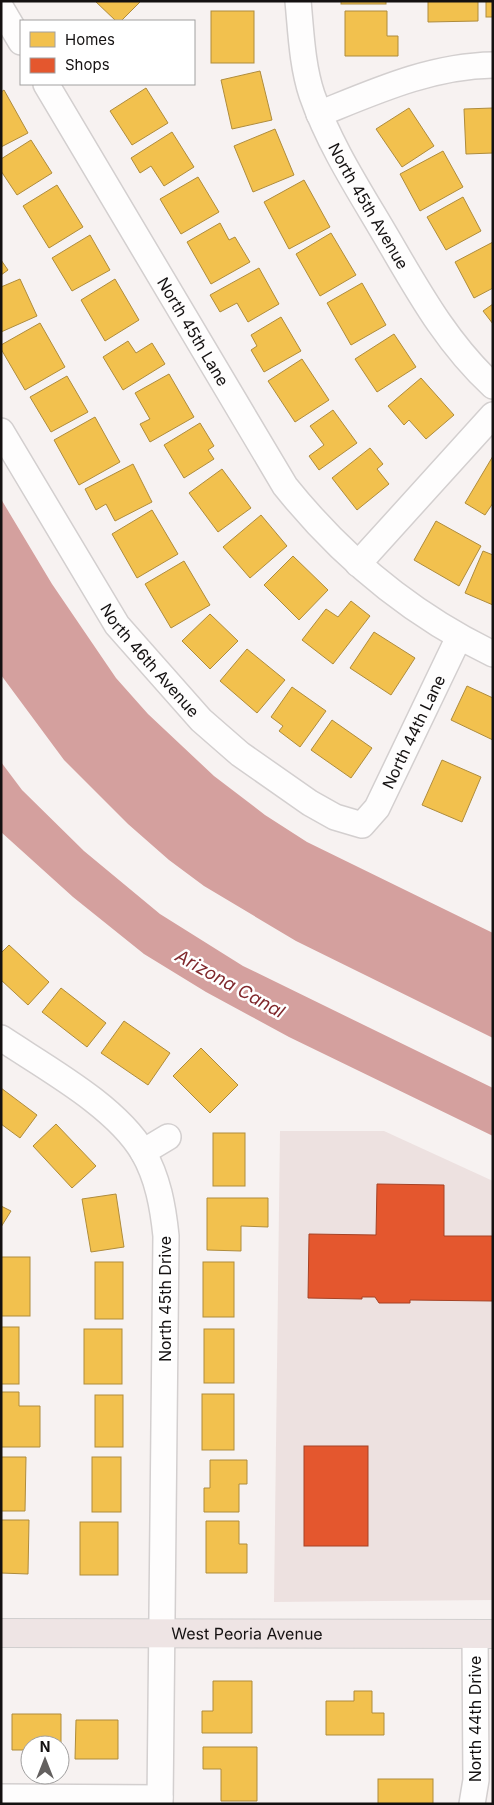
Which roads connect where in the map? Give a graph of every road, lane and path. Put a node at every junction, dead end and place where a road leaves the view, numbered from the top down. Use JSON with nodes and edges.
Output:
{"nodes":[{"id":1,"x":298,"y":1,"type":"edge"},
{"id":2,"x":1,"y":8,"type":"edge"},
{"id":3,"x":20,"y":40,"type":"edge"},
{"id":4,"x":493,"y":65,"type":"edge"},
{"id":5,"x":47,"y":85,"type":"edge"},
{"id":6,"x":319,"y":114,"type":"junction"},
{"id":7,"x":493,"y":386,"type":"edge"},
{"id":8,"x":493,"y":415,"type":"edge"},
{"id":9,"x":1,"y":431,"type":"edge"},
{"id":10,"x":358,"y":564,"type":"junction"},
{"id":11,"x":460,"y":637,"type":"junction"},
{"id":12,"x":493,"y":654,"type":"edge"},
{"id":13,"x":362,"y":825,"type":"joint"},
{"id":14,"x":1,"y":1038,"type":"edge"},
{"id":15,"x":168,"y":1137,"type":"dead end"},
{"id":16,"x":142,"y":1152,"type":"junction"},
{"id":17,"x":1,"y":1633,"type":"edge"},
{"id":18,"x":161,"y":1633,"type":"junction"},
{"id":19,"x":484,"y":1634,"type":"edge"},
{"id":20,"x":1,"y":1797,"type":"edge"},
{"id":21,"x":160,"y":1801,"type":"edge"},
{"id":22,"x":472,"y":1804,"type":"edge"}],
"edges":[{"from":1,"to":6,"type":"street","name":"North 45th Avenue"},
{"from":2,"to":3,"type":"street"},
{"from":4,"to":6,"type":"street"},
{"from":5,"to":10,"type":"street","name":"North 45th Lane"},
{"from":6,"to":7,"type":"street","name":"North 45th Avenue"},
{"from":8,"to":10,"type":"street"},
{"from":9,"to":13,"type":"street","name":"North 46th Avenue"},
{"from":10,"to":11,"type":"street","name":"North 45th Lane"},
{"from":11,"to":12,"type":"street","name":"North 45th Lane"},
{"from":11,"to":13,"type":"street","name":"North 44th Lane"},
{"from":14,"to":16,"type":"street","name":"North 45th Drive"},
{"from":15,"to":16,"type":"street"},
{"from":16,"to":18,"type":"street","name":"North 45th Drive"},
{"from":17,"to":18,"type":"main road","name":"West Peoria Avenue"},
{"from":18,"to":19,"type":"main road","name":"West Peoria Avenue"},
{"from":18,"to":21,"type":"street"},
{"from":19,"to":22,"type":"street","name":"North 44th Drive"},
{"from":20,"to":21,"type":"street"}]}
